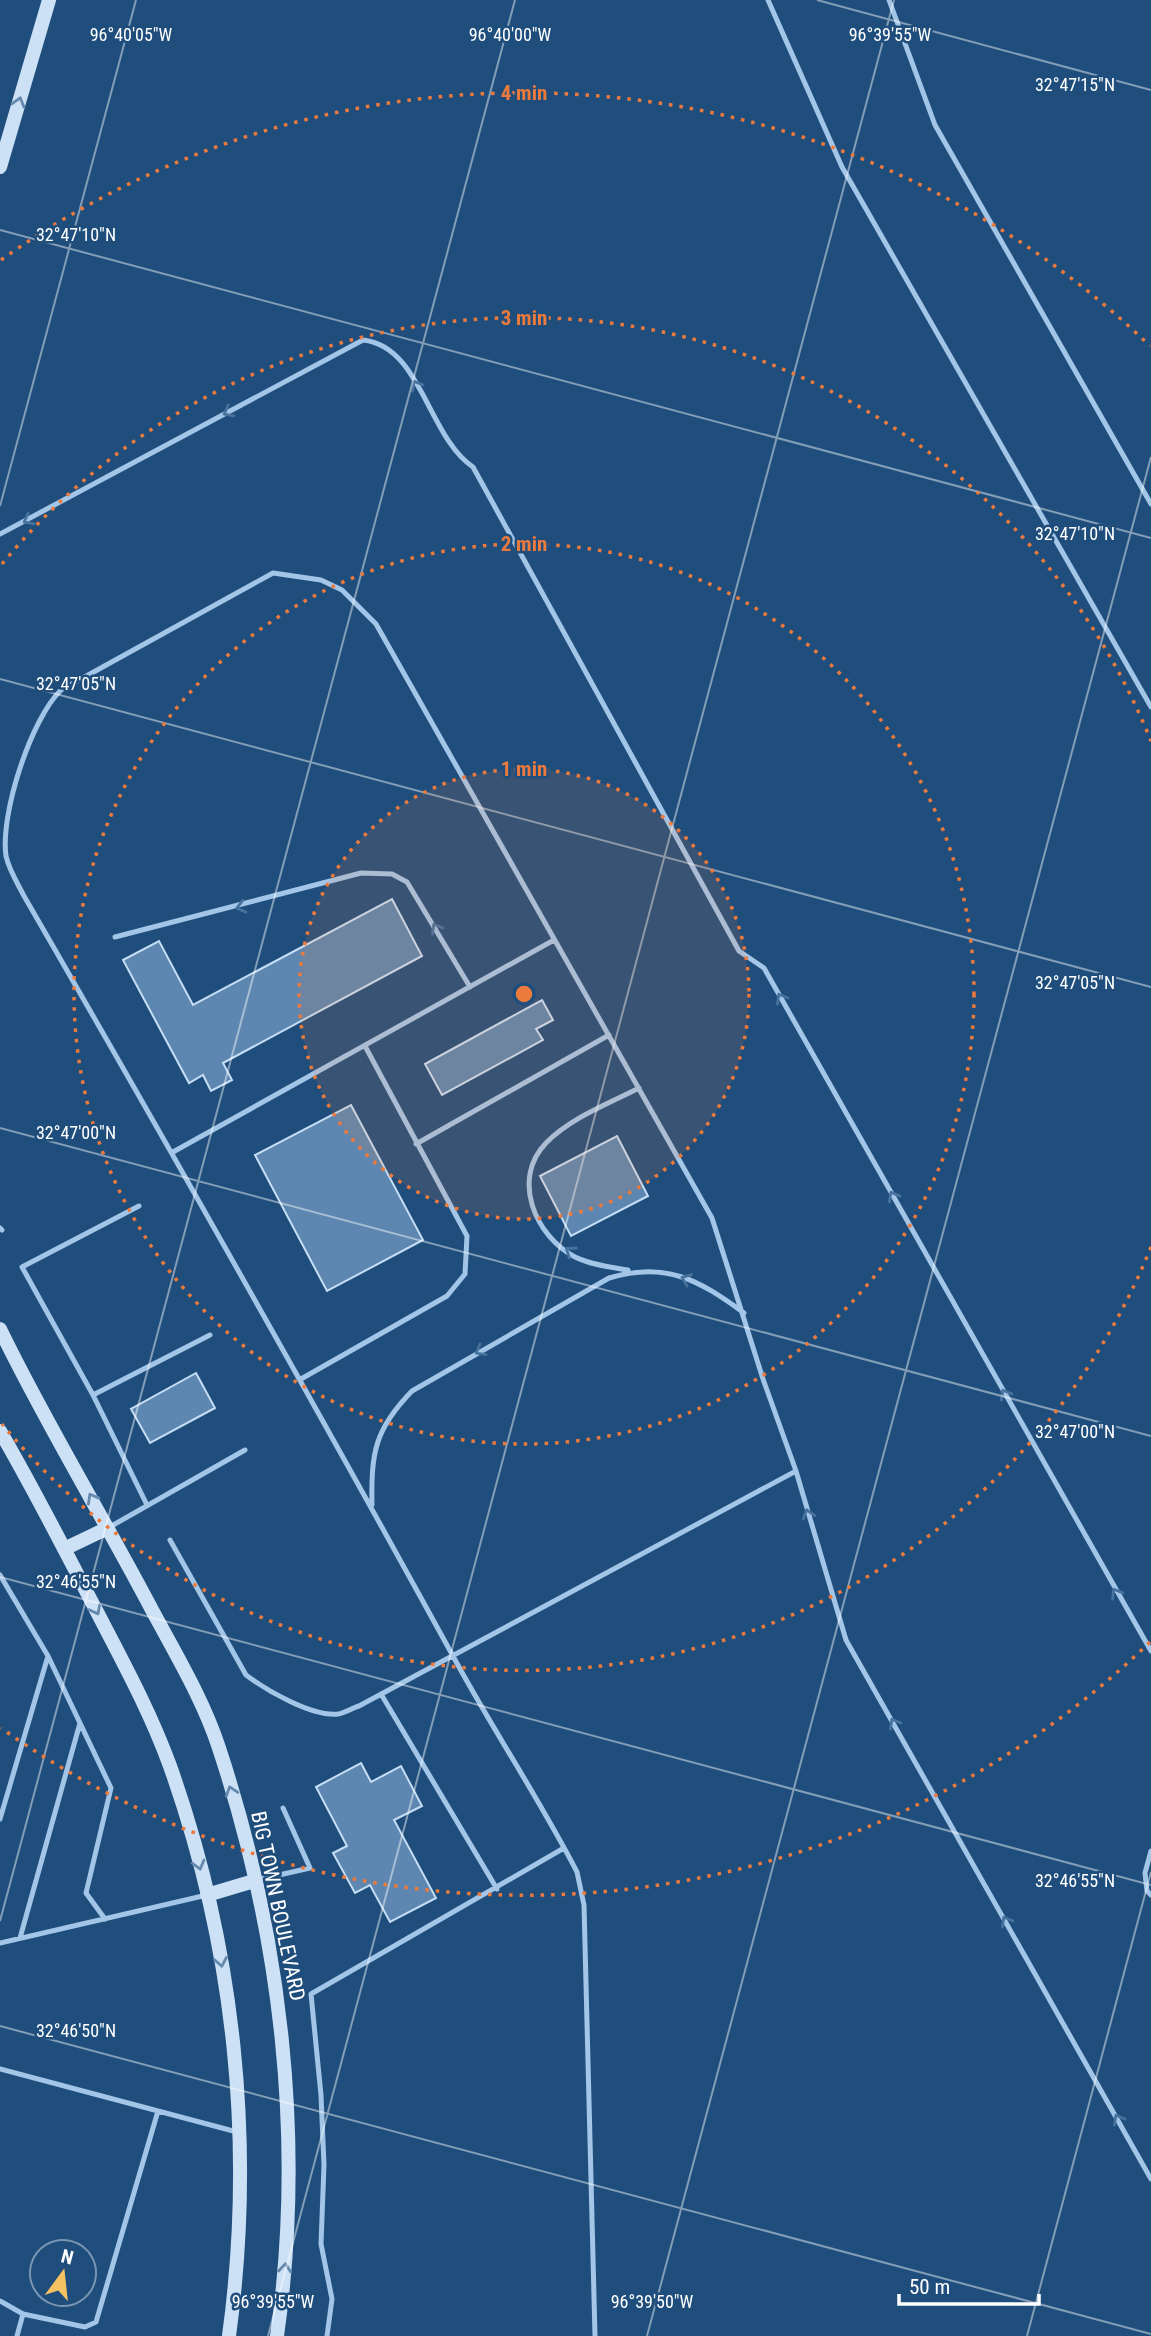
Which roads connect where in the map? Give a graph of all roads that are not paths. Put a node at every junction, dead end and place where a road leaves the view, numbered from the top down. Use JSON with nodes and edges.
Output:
{"nodes":[{"id":1,"x":49,"y":0,"type":"edge"},
{"id":2,"x":768,"y":0,"type":"edge"},
{"id":3,"x":889,"y":0,"type":"edge"},
{"id":4,"x":0,"y":167,"type":"edge"},
{"id":5,"x":1151,"y":504,"type":"edge"},
{"id":6,"x":0,"y":534,"type":"edge"},
{"id":7,"x":1151,"y":707,"type":"edge"},
{"id":8,"x":3,"y":858,"type":"edge"},
{"id":9,"x":115,"y":937,"type":"dead end"},
{"id":10,"x":554,"y":940,"type":"junction"},
{"id":11,"x":470,"y":987,"type":"junction"},
{"id":12,"x":609,"y":1035,"type":"junction"},
{"id":13,"x":365,"y":1046,"type":"junction"},
{"id":14,"x":639,"y":1087,"type":"junction"},
{"id":15,"x":416,"y":1144,"type":"junction"},
{"id":16,"x":173,"y":1152,"type":"junction"},
{"id":17,"x":139,"y":1206,"type":"dead end"},
{"id":18,"x":634,"y":1272,"type":"junction"},
{"id":19,"x":744,"y":1313,"type":"junction"},
{"id":20,"x":0,"y":1329,"type":"edge"},
{"id":21,"x":210,"y":1335,"type":"dead end"},
{"id":22,"x":302,"y":1379,"type":"junction"},
{"id":23,"x":93,"y":1395,"type":"junction"},
{"id":24,"x":0,"y":1431,"type":"edge"},
{"id":25,"x":245,"y":1450,"type":"dead end"},
{"id":26,"x":796,"y":1471,"type":"junction"},
{"id":27,"x":147,"y":1505,"type":"junction"},
{"id":28,"x":372,"y":1507,"type":"junction"},
{"id":29,"x":108,"y":1528,"type":"junction"},
{"id":30,"x":170,"y":1540,"type":"dead end"},
{"id":31,"x":64,"y":1549,"type":"junction"},
{"id":32,"x":0,"y":1575,"type":"edge"},
{"id":33,"x":1151,"y":1651,"type":"edge"},
{"id":34,"x":452,"y":1655,"type":"junction"},
{"id":35,"x":48,"y":1656,"type":"junction"},
{"id":36,"x":380,"y":1694,"type":"junction"},
{"id":37,"x":80,"y":1723,"type":"junction"},
{"id":38,"x":283,"y":1808,"type":"dead end"},
{"id":39,"x":0,"y":1819,"type":"edge"},
{"id":40,"x":564,"y":1848,"type":"junction"},
{"id":41,"x":1151,"y":1851,"type":"edge"},
{"id":42,"x":254,"y":1881,"type":"junction"},
{"id":43,"x":497,"y":1889,"type":"junction"},
{"id":44,"x":207,"y":1895,"type":"junction"},
{"id":45,"x":1151,"y":1895,"type":"edge"},
{"id":46,"x":105,"y":1919,"type":"junction"},
{"id":47,"x":20,"y":1938,"type":"junction"},
{"id":48,"x":0,"y":1943,"type":"edge"},
{"id":49,"x":0,"y":2069,"type":"edge"},
{"id":50,"x":158,"y":2111,"type":"junction"},
{"id":51,"x":240,"y":2133,"type":"junction"},
{"id":52,"x":1151,"y":2179,"type":"edge"},
{"id":53,"x":0,"y":2301,"type":"edge"},
{"id":54,"x":23,"y":2314,"type":"junction"},
{"id":55,"x":17,"y":2336,"type":"edge"},
{"id":56,"x":229,"y":2336,"type":"edge"},
{"id":57,"x":276,"y":2336,"type":"edge"},
{"id":58,"x":327,"y":2336,"type":"edge"},
{"id":59,"x":595,"y":2336,"type":"edge"}],
"edges":[{"from":4,"to":1,"type":"main road","one_way":true},
{"from":2,"to":7,"type":"lane"},
{"from":3,"to":5,"type":"lane"},
{"from":33,"to":6,"type":"lane","one_way":true},
{"from":8,"to":10,"type":"lane"},
{"from":8,"to":16,"type":"lane"},
{"from":11,"to":9,"type":"lane","one_way":true},
{"from":10,"to":11,"type":"lane"},
{"from":10,"to":12,"type":"lane"},
{"from":11,"to":13,"type":"lane"},
{"from":12,"to":14,"type":"lane"},
{"from":12,"to":15,"type":"lane"},
{"from":13,"to":15,"type":"lane"},
{"from":13,"to":16,"type":"lane"},
{"from":18,"to":14,"type":"lane","one_way":true},
{"from":14,"to":19,"type":"lane"},
{"from":15,"to":22,"type":"lane"},
{"from":16,"to":22,"type":"lane"},
{"from":17,"to":23,"type":"lane"},
{"from":19,"to":18,"type":"lane","one_way":true},
{"from":18,"to":28,"type":"lane","one_way":true},
{"from":19,"to":26,"type":"lane"},
{"from":29,"to":20,"type":"main road","name":"BIG TOWN BOULEVARD","one_way":true},
{"from":21,"to":23,"type":"lane"},
{"from":22,"to":28,"type":"lane"},
{"from":23,"to":27,"type":"lane"},
{"from":24,"to":31,"type":"main road"},
{"from":25,"to":27,"type":"lane"},
{"from":26,"to":34,"type":"lane"},
{"from":52,"to":26,"type":"lane","one_way":true},
{"from":27,"to":29,"type":"lane"},
{"from":28,"to":34,"type":"lane"},
{"from":29,"to":31,"type":"main road"},
{"from":42,"to":29,"type":"main road","name":"BIG TOWN BOULEVARD","one_way":true},
{"from":30,"to":36,"type":"lane"},
{"from":31,"to":44,"type":"main road","one_way":true},
{"from":32,"to":35,"type":"lane"},
{"from":34,"to":36,"type":"lane"},
{"from":34,"to":40,"type":"lane"},
{"from":35,"to":37,"type":"lane"},
{"from":35,"to":39,"type":"lane"},
{"from":36,"to":43,"type":"lane"},
{"from":37,"to":46,"type":"lane"},
{"from":37,"to":47,"type":"lane"},
{"from":38,"to":42,"type":"lane"},
{"from":40,"to":43,"type":"lane"},
{"from":40,"to":59,"type":"lane"},
{"from":41,"to":45,"type":"lane"},
{"from":42,"to":44,"type":"main road"},
{"from":57,"to":42,"type":"main road","name":"BIG TOWN BOULEVARD","one_way":true},
{"from":43,"to":58,"type":"lane"},
{"from":44,"to":46,"type":"lane"},
{"from":44,"to":51,"type":"main road","one_way":true},
{"from":46,"to":47,"type":"lane"},
{"from":47,"to":48,"type":"lane"},
{"from":49,"to":50,"type":"lane"},
{"from":50,"to":51,"type":"lane"},
{"from":50,"to":54,"type":"lane"},
{"from":51,"to":56,"type":"main road"},
{"from":53,"to":54,"type":"lane"},
{"from":54,"to":55,"type":"lane"}]}
